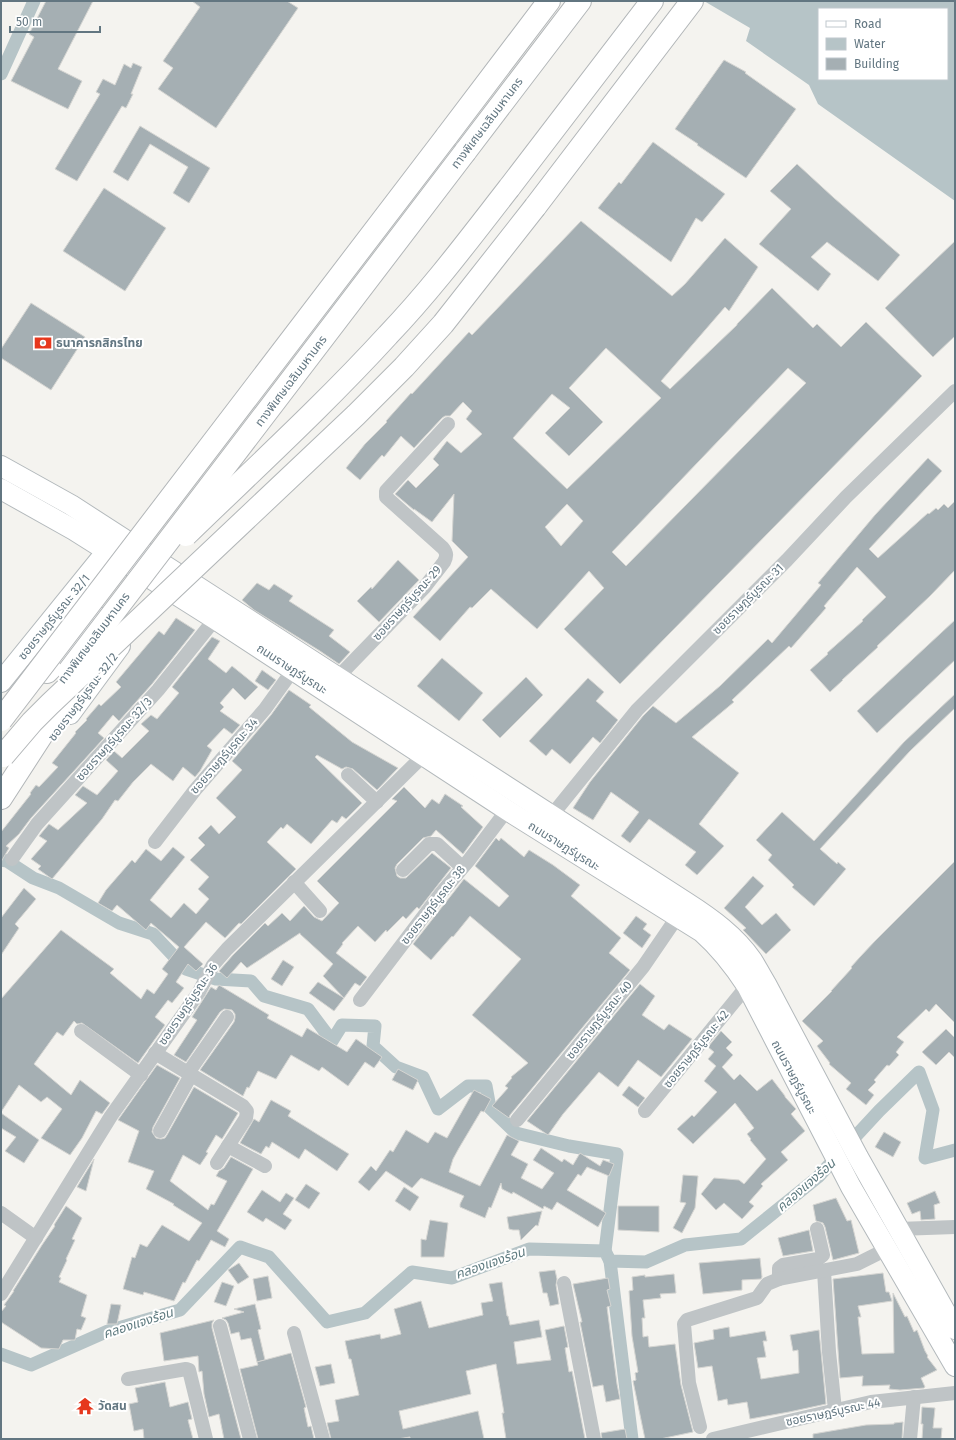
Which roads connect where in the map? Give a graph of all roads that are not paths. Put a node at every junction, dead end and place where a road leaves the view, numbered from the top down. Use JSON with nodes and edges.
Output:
{"nodes":[{"id":1,"x":549,"y":1,"type":"edge"},
{"id":2,"x":580,"y":1,"type":"edge"},
{"id":3,"x":652,"y":1,"type":"edge"},
{"id":4,"x":692,"y":1,"type":"edge"},
{"id":5,"x":955,"y":391,"type":"edge"},
{"id":6,"x":448,"y":424,"type":"dead end"},
{"id":7,"x":1,"y":466,"type":"edge"},
{"id":8,"x":1,"y":489,"type":"edge"},
{"id":9,"x":107,"y":551,"type":"junction"},
{"id":10,"x":165,"y":587,"type":"junction"},
{"id":11,"x":108,"y":612,"type":"junction"},
{"id":12,"x":214,"y":619,"type":"junction"},
{"id":13,"x":96,"y":661,"type":"junction"},
{"id":14,"x":294,"y":670,"type":"junction"},
{"id":15,"x":338,"y":677,"type":"junction"},
{"id":16,"x":1,"y":682,"type":"edge"},
{"id":17,"x":1,"y":704,"type":"edge"},
{"id":18,"x":1,"y":720,"type":"edge"},
{"id":19,"x":1,"y":724,"type":"edge"},
{"id":20,"x":424,"y":755,"type":"junction"},
{"id":21,"x":2,"y":758,"type":"edge"},
{"id":22,"x":348,"y":775,"type":"dead end"},
{"id":23,"x":1,"y":798,"type":"edge"},
{"id":24,"x":377,"y":802,"type":"junction"},
{"id":25,"x":1,"y":806,"type":"edge"},
{"id":26,"x":508,"y":810,"type":"junction"},
{"id":27,"x":552,"y":815,"type":"junction"},
{"id":28,"x":155,"y":842,"type":"dead end"},
{"id":29,"x":12,"y":859,"type":"dead end"},
{"id":30,"x":462,"y":868,"type":"junction"},
{"id":31,"x":404,"y":870,"type":"dead end"},
{"id":32,"x":294,"y":882,"type":"junction"},
{"id":33,"x":682,"y":910,"type":"junction"},
{"id":34,"x":320,"y":911,"type":"dead end"},
{"id":35,"x":708,"y":927,"type":"junction"},
{"id":36,"x":747,"y":986,"type":"junction"},
{"id":37,"x":360,"y":1000,"type":"dead end"},
{"id":38,"x":227,"y":1017,"type":"dead end"},
{"id":39,"x":81,"y":1031,"type":"dead end"},
{"id":40,"x":155,"y":1053,"type":"junction"},
{"id":41,"x":189,"y":1074,"type":"junction"},
{"id":42,"x":141,"y":1075,"type":"junction"},
{"id":43,"x":814,"y":1095,"type":"junction"},
{"id":44,"x":645,"y":1111,"type":"dead end"},
{"id":45,"x":517,"y":1120,"type":"dead end"},
{"id":46,"x":160,"y":1132,"type":"dead end"},
{"id":47,"x":228,"y":1146,"type":"junction"},
{"id":48,"x":217,"y":1163,"type":"dead end"},
{"id":49,"x":265,"y":1166,"type":"dead end"},
{"id":50,"x":1,"y":1213,"type":"edge"},
{"id":51,"x":955,"y":1227,"type":"edge"},
{"id":52,"x":816,"y":1229,"type":"dead end"},
{"id":53,"x":898,"y":1229,"type":"junction"},
{"id":54,"x":36,"y":1238,"type":"junction"},
{"id":55,"x":887,"y":1249,"type":"junction"},
{"id":56,"x":824,"y":1271,"type":"junction"},
{"id":57,"x":779,"y":1279,"type":"junction"},
{"id":58,"x":564,"y":1283,"type":"dead end"},
{"id":59,"x":1,"y":1294,"type":"edge"},
{"id":60,"x":220,"y":1326,"type":"dead end"},
{"id":61,"x":955,"y":1328,"type":"edge"},
{"id":62,"x":294,"y":1333,"type":"dead end"},
{"id":63,"x":955,"y":1366,"type":"edge"},
{"id":64,"x":128,"y":1379,"type":"dead end"},
{"id":65,"x":955,"y":1393,"type":"edge"},
{"id":66,"x":914,"y":1398,"type":"junction"},
{"id":67,"x":835,"y":1410,"type":"junction"},
{"id":68,"x":700,"y":1427,"type":"dead end"},
{"id":69,"x":748,"y":1435,"type":"edge"},
{"id":70,"x":206,"y":1439,"type":"edge"},
{"id":71,"x":250,"y":1439,"type":"edge"},
{"id":72,"x":323,"y":1439,"type":"edge"},
{"id":73,"x":594,"y":1439,"type":"edge"},
{"id":74,"x":713,"y":1439,"type":"edge"},
{"id":75,"x":910,"y":1439,"type":"edge"}],
"edges":[{"from":1,"to":18,"type":"highway","name":"ทางพิเศษเฉลิมมหานคร","bridge":true},
{"from":2,"to":21,"type":"highway","name":"ทางพิเศษเฉลิมมหานคร","bridge":true},
{"from":3,"to":11,"type":"highway","bridge":true},
{"from":4,"to":13,"type":"highway","bridge":true},
{"from":5,"to":27,"type":"street","name":"ซอยราษฎร์บูรณะ 31"},
{"from":6,"to":15,"type":"street","name":"ซอยราษฎร์บูรณะ 29"},
{"from":7,"to":15,"type":"main road","name":"ถนนราษฎร์บูรณะ"},
{"from":8,"to":9,"type":"main road","name":"ถนนราษฎร์บูรณะ"},
{"from":9,"to":10,"type":"main road","name":"ถนนราษฎร์บูรณะ"},
{"from":9,"to":16,"type":"main road","name":"ซอยราษฎร์บูรณะ 32/1"},
{"from":10,"to":12,"type":"main road","name":"ถนนราษฎร์บูรณะ"},
{"from":10,"to":25,"type":"main road","name":"ซอยราษฎร์บูรณะ 32/2"},
{"from":11,"to":17,"type":"highway","bridge":true},
{"from":11,"to":19,"type":"highway"},
{"from":12,"to":14,"type":"main road","name":"ถนนราษฎร์บูรณะ"},
{"from":12,"to":29,"type":"street","name":"ซอยราษฎร์บูรณะ 32/3"},
{"from":13,"to":21,"type":"highway","bridge":true},
{"from":13,"to":23,"type":"highway","bridge":true},
{"from":14,"to":20,"type":"main road","name":"ถนนราษฎร์บูรณะ"},
{"from":14,"to":28,"type":"street","name":"ซอยราษฎร์บูรณะ 34"},
{"from":15,"to":27,"type":"main road","name":"ถนนราษฎร์บูรณะ"},
{"from":20,"to":24,"type":"street","name":"ซอยราษฎร์บูรณะ 36"},
{"from":20,"to":26,"type":"main road","name":"ถนนราษฎร์บูรณะ"},
{"from":22,"to":24,"type":"street"},
{"from":24,"to":32,"type":"street","name":"ซอยราษฎร์บูรณะ 36"},
{"from":26,"to":30,"type":"street","name":"ซอยราษฎร์บูรณะ 38"},
{"from":26,"to":33,"type":"main road","name":"ถนนราษฎร์บูรณะ"},
{"from":27,"to":33,"type":"main road","name":"ถนนราษฎร์บูรณะ"},
{"from":30,"to":31,"type":"street"},
{"from":30,"to":37,"type":"street","name":"ซอยราษฎร์บูรณะ 38"},
{"from":32,"to":34,"type":"street"},
{"from":32,"to":40,"type":"street","name":"ซอยราษฎร์บูรณะ 36"},
{"from":33,"to":35,"type":"main road","name":"ถนนราษฎร์บูรณะ"},
{"from":33,"to":45,"type":"street","name":"ซอยราษฎร์บูรณะ 40"},
{"from":35,"to":36,"type":"main road","name":"ถนนราษฎร์บูรณะ"},
{"from":35,"to":43,"type":"main road","name":"ถนนราษฎร์บูรณะ"},
{"from":36,"to":43,"type":"main road","name":"ถนนราษฎร์บูรณะ"},
{"from":36,"to":44,"type":"street","name":"ซอยราษฎร์บูรณะ 42"},
{"from":38,"to":41,"type":"street"},
{"from":39,"to":42,"type":"street"},
{"from":40,"to":41,"type":"street"},
{"from":40,"to":42,"type":"street","name":"ซอยราษฎร์บูรณะ 36"},
{"from":41,"to":46,"type":"street"},
{"from":41,"to":47,"type":"street"},
{"from":42,"to":54,"type":"street","name":"ซอยราษฎร์บูรณะ 36"},
{"from":43,"to":53,"type":"main road","name":"ถนนราษฎร์บูรณะ"},
{"from":43,"to":55,"type":"main road","name":"ถนนราษฎร์บูรณะ"},
{"from":47,"to":48,"type":"street"},
{"from":47,"to":49,"type":"street"},
{"from":50,"to":54,"type":"street"},
{"from":51,"to":53,"type":"street"},
{"from":52,"to":57,"type":"street"},
{"from":53,"to":61,"type":"main road","name":"ถนนราษฎร์บูรณะ"},
{"from":54,"to":59,"type":"street","name":"ซอยราษฎร์บูรณะ 36"},
{"from":55,"to":56,"type":"street"},
{"from":55,"to":63,"type":"main road","name":"ถนนราษฎร์บูรณะ"},
{"from":56,"to":57,"type":"street"},
{"from":56,"to":67,"type":"street"},
{"from":57,"to":68,"type":"street"},
{"from":58,"to":73,"type":"street"},
{"from":60,"to":71,"type":"street"},
{"from":62,"to":72,"type":"street"},
{"from":64,"to":70,"type":"street"},
{"from":65,"to":66,"type":"street","name":"ซอยราษฎร์บูรณะ 44"},
{"from":66,"to":67,"type":"street","name":"ซอยราษฎร์บูรณะ 44"},
{"from":66,"to":75,"type":"street"},
{"from":67,"to":69,"type":"street","name":"ซอยราษฎร์บูรณะ 44"},
{"from":69,"to":74,"type":"street","name":"ซอยราษฎร์บูรณะ 44"}]}
